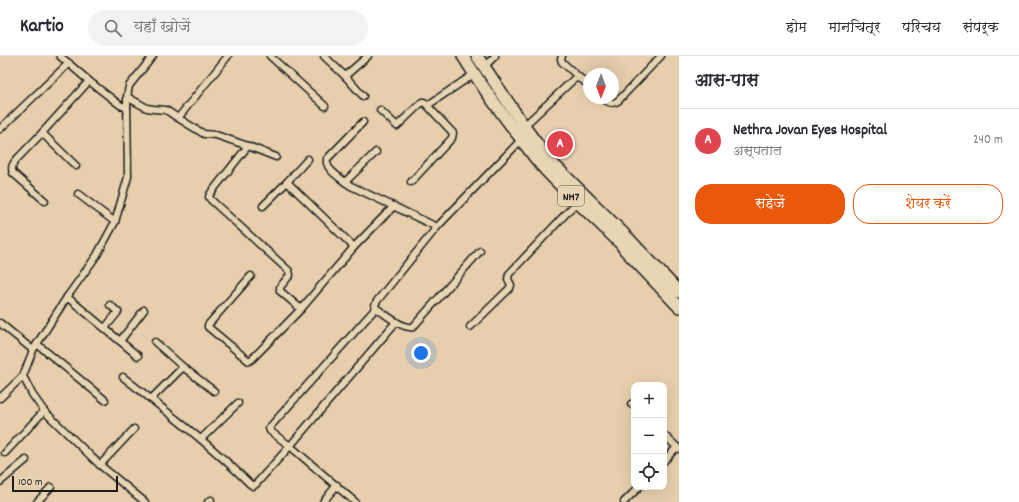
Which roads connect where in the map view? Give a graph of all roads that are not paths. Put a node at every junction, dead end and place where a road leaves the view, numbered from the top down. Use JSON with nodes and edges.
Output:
{"nodes":[{"id":1,"x":60,"y":56,"type":"edge"},
{"id":2,"x":153,"y":56,"type":"edge"},
{"id":3,"x":228,"y":56,"type":"edge"},
{"id":4,"x":270,"y":56,"type":"edge"},
{"id":5,"x":324,"y":56,"type":"edge"},
{"id":6,"x":368,"y":56,"type":"edge"},
{"id":7,"x":463,"y":56,"type":"edge"},
{"id":8,"x":477,"y":56,"type":"edge"},
{"id":9,"x":495,"y":56,"type":"edge"},
{"id":10,"x":562,"y":56,"type":"edge"},
{"id":11,"x":661,"y":56,"type":"edge"},
{"id":12,"x":69,"y":63,"type":"junction"},
{"id":13,"x":484,"y":67,"type":"junction"},
{"id":14,"x":474,"y":74,"type":"junction"},
{"id":15,"x":345,"y":76,"type":"junction"},
{"id":16,"x":580,"y":78,"type":"junction"},
{"id":17,"x":583,"y":80,"type":"edge"},
{"id":18,"x":89,"y":81,"type":"junction"},
{"id":19,"x":363,"y":96,"type":"dead end"},
{"id":20,"x":126,"y":97,"type":"junction"},
{"id":21,"x":619,"y":100,"type":"edge"},
{"id":22,"x":428,"y":105,"type":"junction"},
{"id":23,"x":325,"y":106,"type":"dead end"},
{"id":24,"x":127,"y":108,"type":"junction"},
{"id":25,"x":380,"y":110,"type":"dead end"},
{"id":26,"x":178,"y":118,"type":"junction"},
{"id":27,"x":363,"y":122,"type":"dead end"},
{"id":28,"x":524,"y":126,"type":"junction"},
{"id":29,"x":0,"y":129,"type":"edge"},
{"id":30,"x":42,"y":133,"type":"junction"},
{"id":31,"x":522,"y":139,"type":"junction"},
{"id":32,"x":248,"y":146,"type":"junction"},
{"id":33,"x":376,"y":152,"type":"dead end"},
{"id":34,"x":276,"y":157,"type":"dead end"},
{"id":35,"x":308,"y":159,"type":"dead end"},
{"id":36,"x":76,"y":166,"type":"dead end"},
{"id":37,"x":287,"y":182,"type":"junction"},
{"id":38,"x":345,"y":182,"type":"junction"},
{"id":39,"x":411,"y":182,"type":"dead end"},
{"id":40,"x":78,"y":194,"type":"dead end"},
{"id":41,"x":45,"y":200,"type":"dead end"},
{"id":42,"x":577,"y":202,"type":"junction"},
{"id":43,"x":263,"y":206,"type":"dead end"},
{"id":44,"x":394,"y":206,"type":"junction"},
{"id":45,"x":115,"y":222,"type":"junction"},
{"id":46,"x":437,"y":227,"type":"junction"},
{"id":47,"x":354,"y":248,"type":"junction"},
{"id":48,"x":480,"y":251,"type":"dead end"},
{"id":49,"x":251,"y":276,"type":"dead end"},
{"id":50,"x":679,"y":292,"type":"edge"},
{"id":51,"x":67,"y":297,"type":"junction"},
{"id":52,"x":110,"y":305,"type":"dead end"},
{"id":53,"x":679,"y":307,"type":"edge"},
{"id":54,"x":376,"y":308,"type":"junction"},
{"id":55,"x":301,"y":309,"type":"junction"},
{"id":56,"x":144,"y":310,"type":"dead end"},
{"id":57,"x":396,"y":322,"type":"junction"},
{"id":58,"x":0,"y":323,"type":"edge"},
{"id":59,"x":470,"y":327,"type":"dead end"},
{"id":60,"x":105,"y":328,"type":"junction"},
{"id":61,"x":120,"y":341,"type":"junction"},
{"id":62,"x":155,"y":342,"type":"dead end"},
{"id":63,"x":37,"y":344,"type":"junction"},
{"id":64,"x":33,"y":350,"type":"junction"},
{"id":65,"x":138,"y":356,"type":"dead end"},
{"id":66,"x":184,"y":366,"type":"junction"},
{"id":67,"x":23,"y":376,"type":"junction"},
{"id":68,"x":124,"y":378,"type":"dead end"},
{"id":69,"x":214,"y":391,"type":"dead end"},
{"id":70,"x":0,"y":398,"type":"edge"},
{"id":71,"x":151,"y":399,"type":"junction"},
{"id":72,"x":105,"y":400,"type":"dead end"},
{"id":73,"x":238,"y":403,"type":"dead end"},
{"id":74,"x":44,"y":411,"type":"junction"},
{"id":75,"x":134,"y":429,"type":"dead end"},
{"id":76,"x":667,"y":438,"type":"edge"},
{"id":77,"x":201,"y":439,"type":"junction"},
{"id":78,"x":290,"y":446,"type":"junction"},
{"id":79,"x":678,"y":448,"type":"edge"},
{"id":80,"x":5,"y":453,"type":"dead end"},
{"id":81,"x":667,"y":458,"type":"edge"},
{"id":82,"x":26,"y":460,"type":"dead end"},
{"id":83,"x":100,"y":465,"type":"junction"},
{"id":84,"x":0,"y":482,"type":"edge"},
{"id":85,"x":336,"y":485,"type":"junction"},
{"id":86,"x":51,"y":488,"type":"dead end"},
{"id":87,"x":636,"y":490,"type":"edge"},
{"id":88,"x":37,"y":502,"type":"edge"},
{"id":89,"x":145,"y":502,"type":"edge"},
{"id":90,"x":323,"y":502,"type":"edge"},
{"id":91,"x":355,"y":502,"type":"edge"},
{"id":92,"x":624,"y":502,"type":"edge"}],
"edges":[{"from":1,"to":12,"type":"street"},
{"from":2,"to":20,"type":"street"},
{"from":3,"to":26,"type":"street"},
{"from":4,"to":23,"type":"street"},
{"from":5,"to":15,"type":"street"},
{"from":6,"to":15,"type":"street"},
{"from":7,"to":14,"type":"highway","number":"NH7"},
{"from":8,"to":13,"type":"highway","number":"NH7"},
{"from":9,"to":13,"type":"street"},
{"from":10,"to":16,"type":"street"},
{"from":11,"to":21,"type":"street"},
{"from":12,"to":18,"type":"street"},
{"from":12,"to":29,"type":"street"},
{"from":13,"to":28,"type":"highway","number":"NH7"},
{"from":14,"to":22,"type":"street"},
{"from":14,"to":31,"type":"highway","number":"NH7"},
{"from":15,"to":19,"type":"street"},
{"from":16,"to":17,"type":"street"},
{"from":16,"to":28,"type":"street"},
{"from":18,"to":24,"type":"street"},
{"from":18,"to":30,"type":"street"},
{"from":20,"to":24,"type":"street"},
{"from":20,"to":26,"type":"street"},
{"from":22,"to":25,"type":"street"},
{"from":22,"to":39,"type":"street"},
{"from":24,"to":45,"type":"street"},
{"from":26,"to":32,"type":"street"},
{"from":27,"to":38,"type":"street"},
{"from":28,"to":50,"type":"highway","number":"NH7"},
{"from":30,"to":36,"type":"street"},
{"from":30,"to":41,"type":"street"},
{"from":31,"to":42,"type":"highway","number":"NH7"},
{"from":31,"to":46,"type":"street"},
{"from":32,"to":34,"type":"street"},
{"from":32,"to":55,"type":"street"},
{"from":33,"to":38,"type":"street"},
{"from":35,"to":37,"type":"street"},
{"from":37,"to":43,"type":"street"},
{"from":37,"to":47,"type":"street"},
{"from":38,"to":44,"type":"street"},
{"from":40,"to":45,"type":"street"},
{"from":42,"to":53,"type":"highway","number":"NH7"},
{"from":42,"to":59,"type":"street"},
{"from":44,"to":46,"type":"street"},
{"from":44,"to":47,"type":"street"},
{"from":45,"to":51,"type":"street"},
{"from":46,"to":54,"type":"street"},
{"from":47,"to":55,"type":"street"},
{"from":48,"to":57,"type":"street"},
{"from":49,"to":55,"type":"street"},
{"from":51,"to":60,"type":"street"},
{"from":51,"to":63,"type":"street"},
{"from":52,"to":60,"type":"street"},
{"from":54,"to":57,"type":"street"},
{"from":54,"to":78,"type":"street"},
{"from":56,"to":61,"type":"street"},
{"from":57,"to":78,"type":"street"},
{"from":58,"to":64,"type":"street"},
{"from":60,"to":61,"type":"street"},
{"from":61,"to":65,"type":"street"},
{"from":62,"to":66,"type":"street"},
{"from":63,"to":64,"type":"street"},
{"from":63,"to":72,"type":"street"},
{"from":64,"to":67,"type":"street"},
{"from":66,"to":69,"type":"street"},
{"from":66,"to":71,"type":"street"},
{"from":67,"to":70,"type":"street"},
{"from":67,"to":74,"type":"street"},
{"from":68,"to":71,"type":"street"},
{"from":71,"to":77,"type":"street"},
{"from":73,"to":77,"type":"street"},
{"from":74,"to":80,"type":"street"},
{"from":74,"to":83,"type":"street"},
{"from":75,"to":83,"type":"street"},
{"from":76,"to":79,"type":"street"},
{"from":77,"to":78,"type":"street"},
{"from":78,"to":85,"type":"street"},
{"from":79,"to":81,"type":"street"},
{"from":82,"to":84,"type":"street"},
{"from":83,"to":89,"type":"street"},
{"from":85,"to":90,"type":"street"},
{"from":85,"to":91,"type":"street"},
{"from":86,"to":88,"type":"street"},
{"from":87,"to":92,"type":"street"}]}
